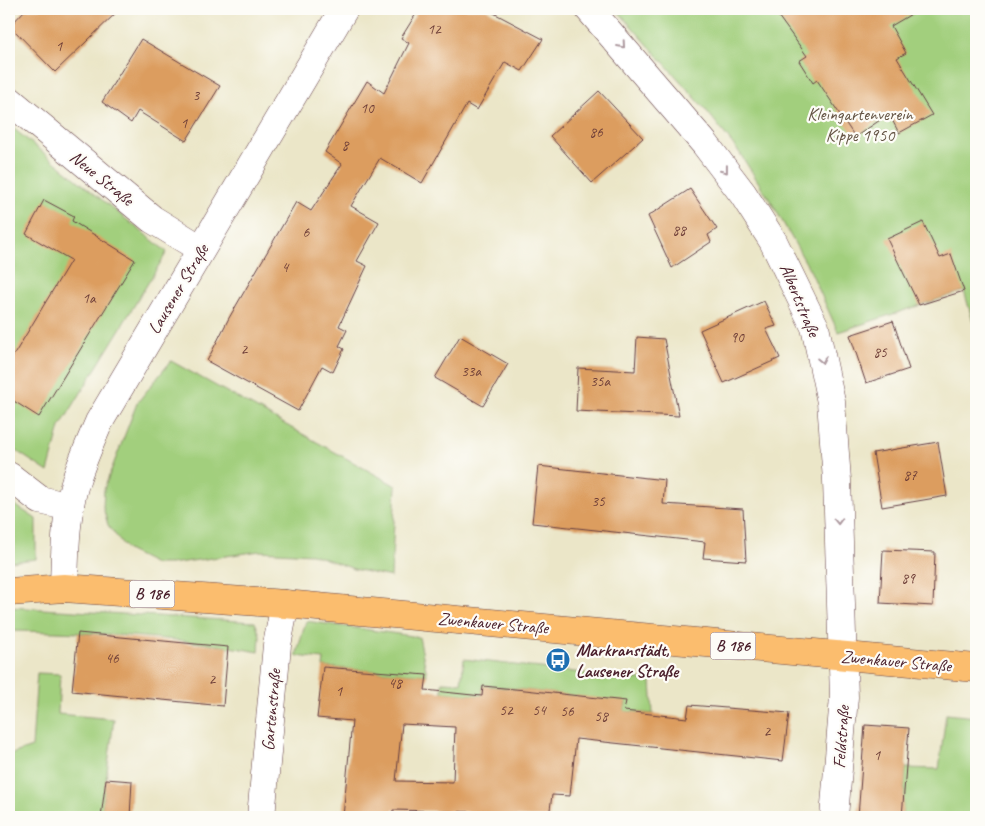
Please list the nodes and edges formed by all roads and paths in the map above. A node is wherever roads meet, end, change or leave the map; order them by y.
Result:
1 (344, 9) edge
2 (589, 9) edge
3 (9, 100) edge
4 (201, 249) junction
5 (9, 476) edge
6 (70, 507) junction
7 (64, 588) junction
8 (9, 592) edge
9 (285, 604) junction
10 (842, 656) junction
11 (976, 668) edge
12 (261, 817) edge
13 (834, 817) edge

1 - 4 street, Lausener Straße
2 -> 10 street, Albertstraße
3 - 4 street, Neue Straße
4 - 6 street, Lausener Straße
5 - 6 street
6 - 7 street, Lausener Straße
7 - 8 main road, Zwenkauer Straße / B 186
7 - 9 main road, Zwenkauer Straße / B 186
9 - 10 main road, Zwenkauer Straße / B 186
9 - 12 street, Gartenstraße
10 - 11 main road, Zwenkauer Straße / B 186
10 - 13 street, Feldstraße

